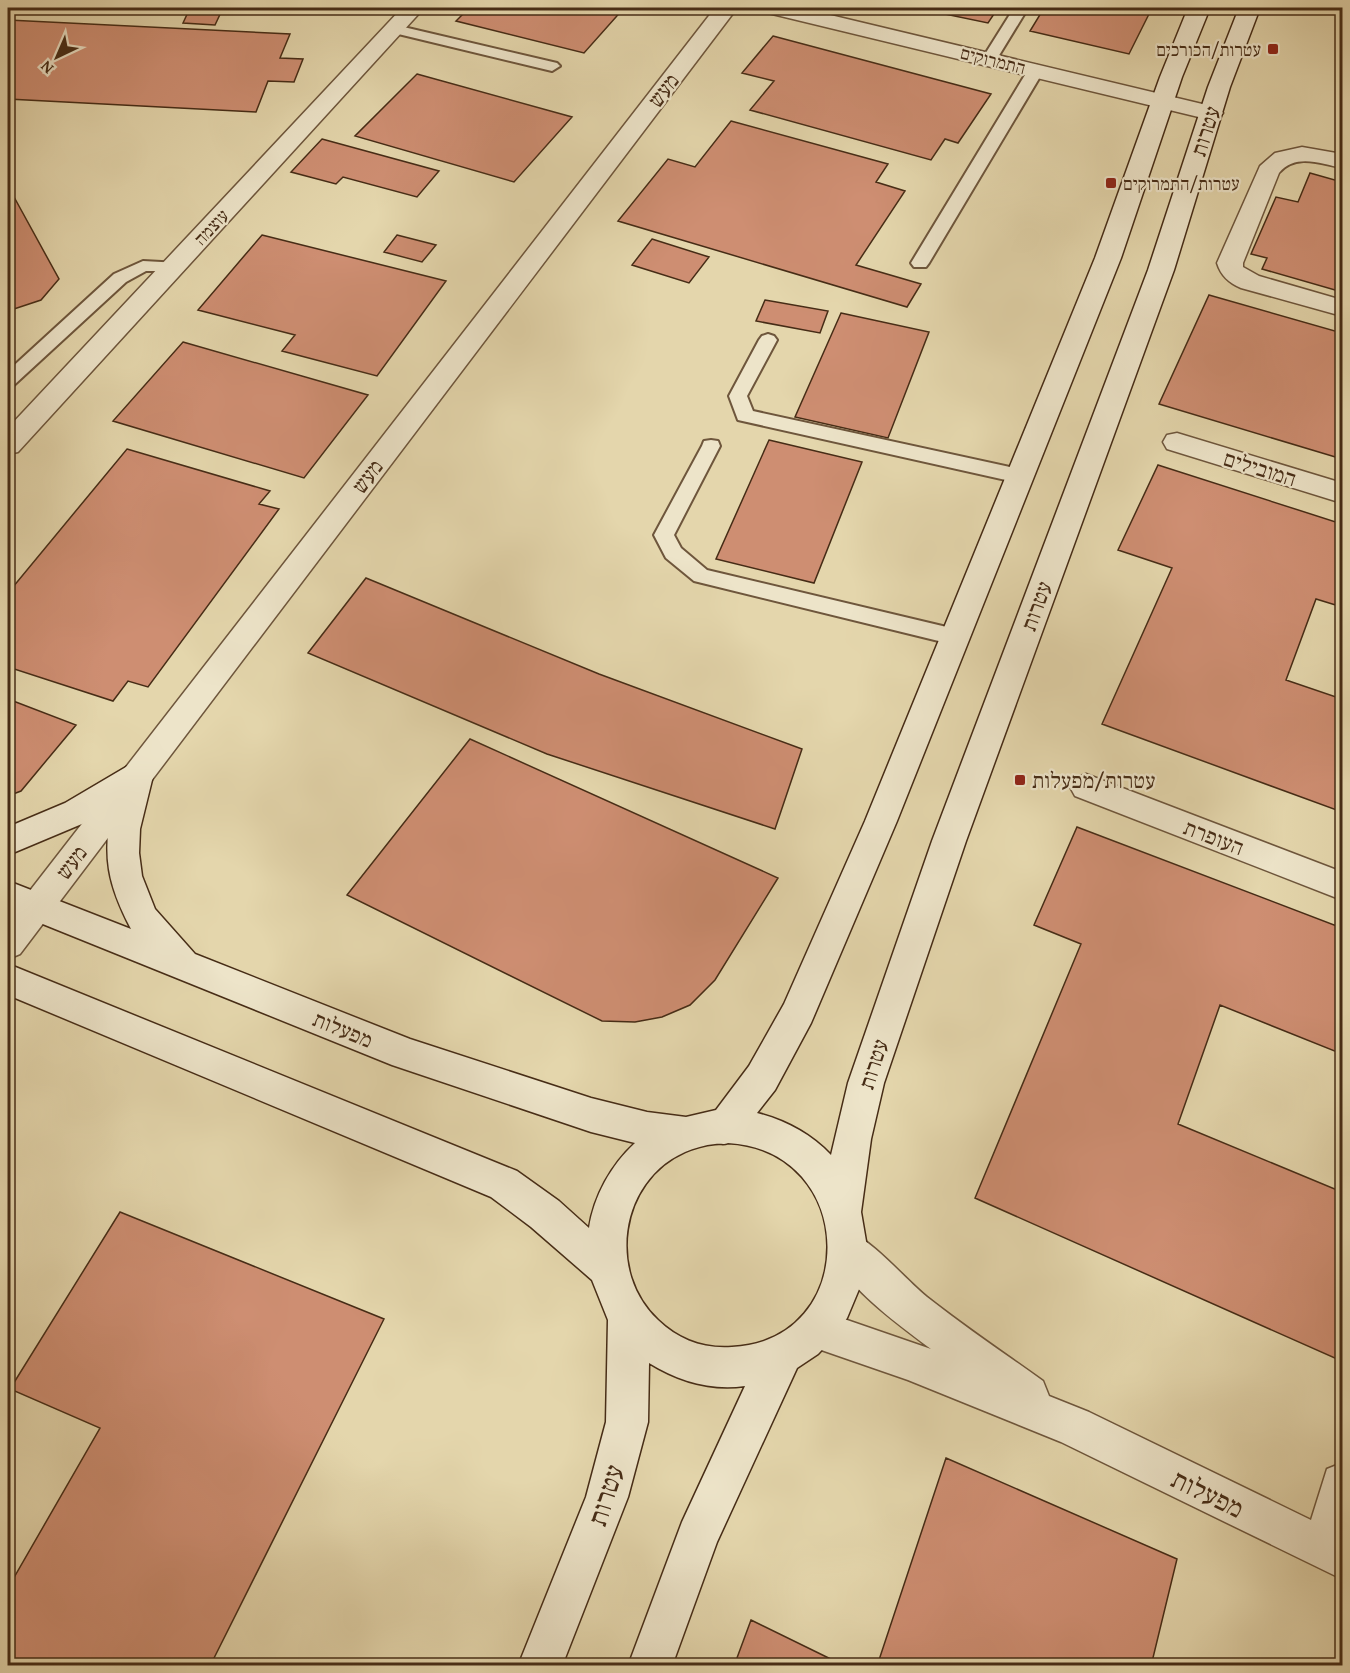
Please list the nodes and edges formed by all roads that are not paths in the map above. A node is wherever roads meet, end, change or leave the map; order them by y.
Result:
1 (413, 8) edge
2 (726, 8) edge
3 (776, 8) edge
4 (1021, 8) edge
5 (1199, 8) edge
6 (1250, 8) edge
7 (395, 29) junction
8 (990, 59) junction
9 (552, 66) dead end
10 (1036, 70) junction
11 (1162, 101) junction
12 (1211, 113) junction
13 (1342, 161) edge
14 (920, 263) dead end
15 (174, 267) junction
16 (1342, 308) edge
17 (768, 340) dead end
18 (8, 381) edge
19 (1177, 442) dead end
20 (8, 445) edge
21 (711, 446) dead end
22 (1020, 476) junction
23 (1342, 493) edge
24 (955, 637) junction
25 (137, 776) junction
26 (1086, 787) dead end
27 (8, 841) edge
28 (1342, 886) edge
29 (22, 901) edge
30 (8, 944) edge
31 (190, 968) junction
32 (8, 979) edge
33 (724, 1128) junction
34 (688, 1134) junction
35 (843, 1210) junction
36 (850, 1251) junction
37 (605, 1267) junction
38 (628, 1316) junction
39 (818, 1330) junction
40 (782, 1355) junction
41 (1074, 1427) junction
42 (1342, 1484) edge
43 (1333, 1554) edge
44 (540, 1665) edge
45 (650, 1665) edge

1 - 7 street, עוצמה
2 - 25 street, מעש
3 - 8 street, התמרוקים
4 - 8 lane
5 - 11 street
6 - 12 street, עטרות
7 - 9 lane
7 - 15 street, עוצמה
8 - 10 street, התמרוקים
10 - 11 street, התמרוקים
10 - 14 lane
11 - 12 street, התמרוקים
11 - 22 street
12 - 35 street, עטרות
13 - 16 street
15 - 18 lane
15 - 20 street, עוצמה
17 - 22 lane
19 - 23 street, המובילים
21 - 24 lane
22 - 24 street
24 - 33 street
25 - 27 street
25 - 29 street, מעש
25 - 31 street
26 - 28 street, העופרת
29 - 30 street, מעש
29 - 31 street, מפעלות
31 - 34 street, מפעלות
32 - 37 street
33 - 34 street
33 - 35 street
34 - 37 street
35 - 36 street
36 - 39 street
36 - 41 street, מפעלות
37 - 38 street
38 - 40 street
38 - 44 street, עטרות
39 - 40 street
39 - 41 street, מפעלות
40 - 45 street
41 - 43 street, מפעלות
42 - 43 street

